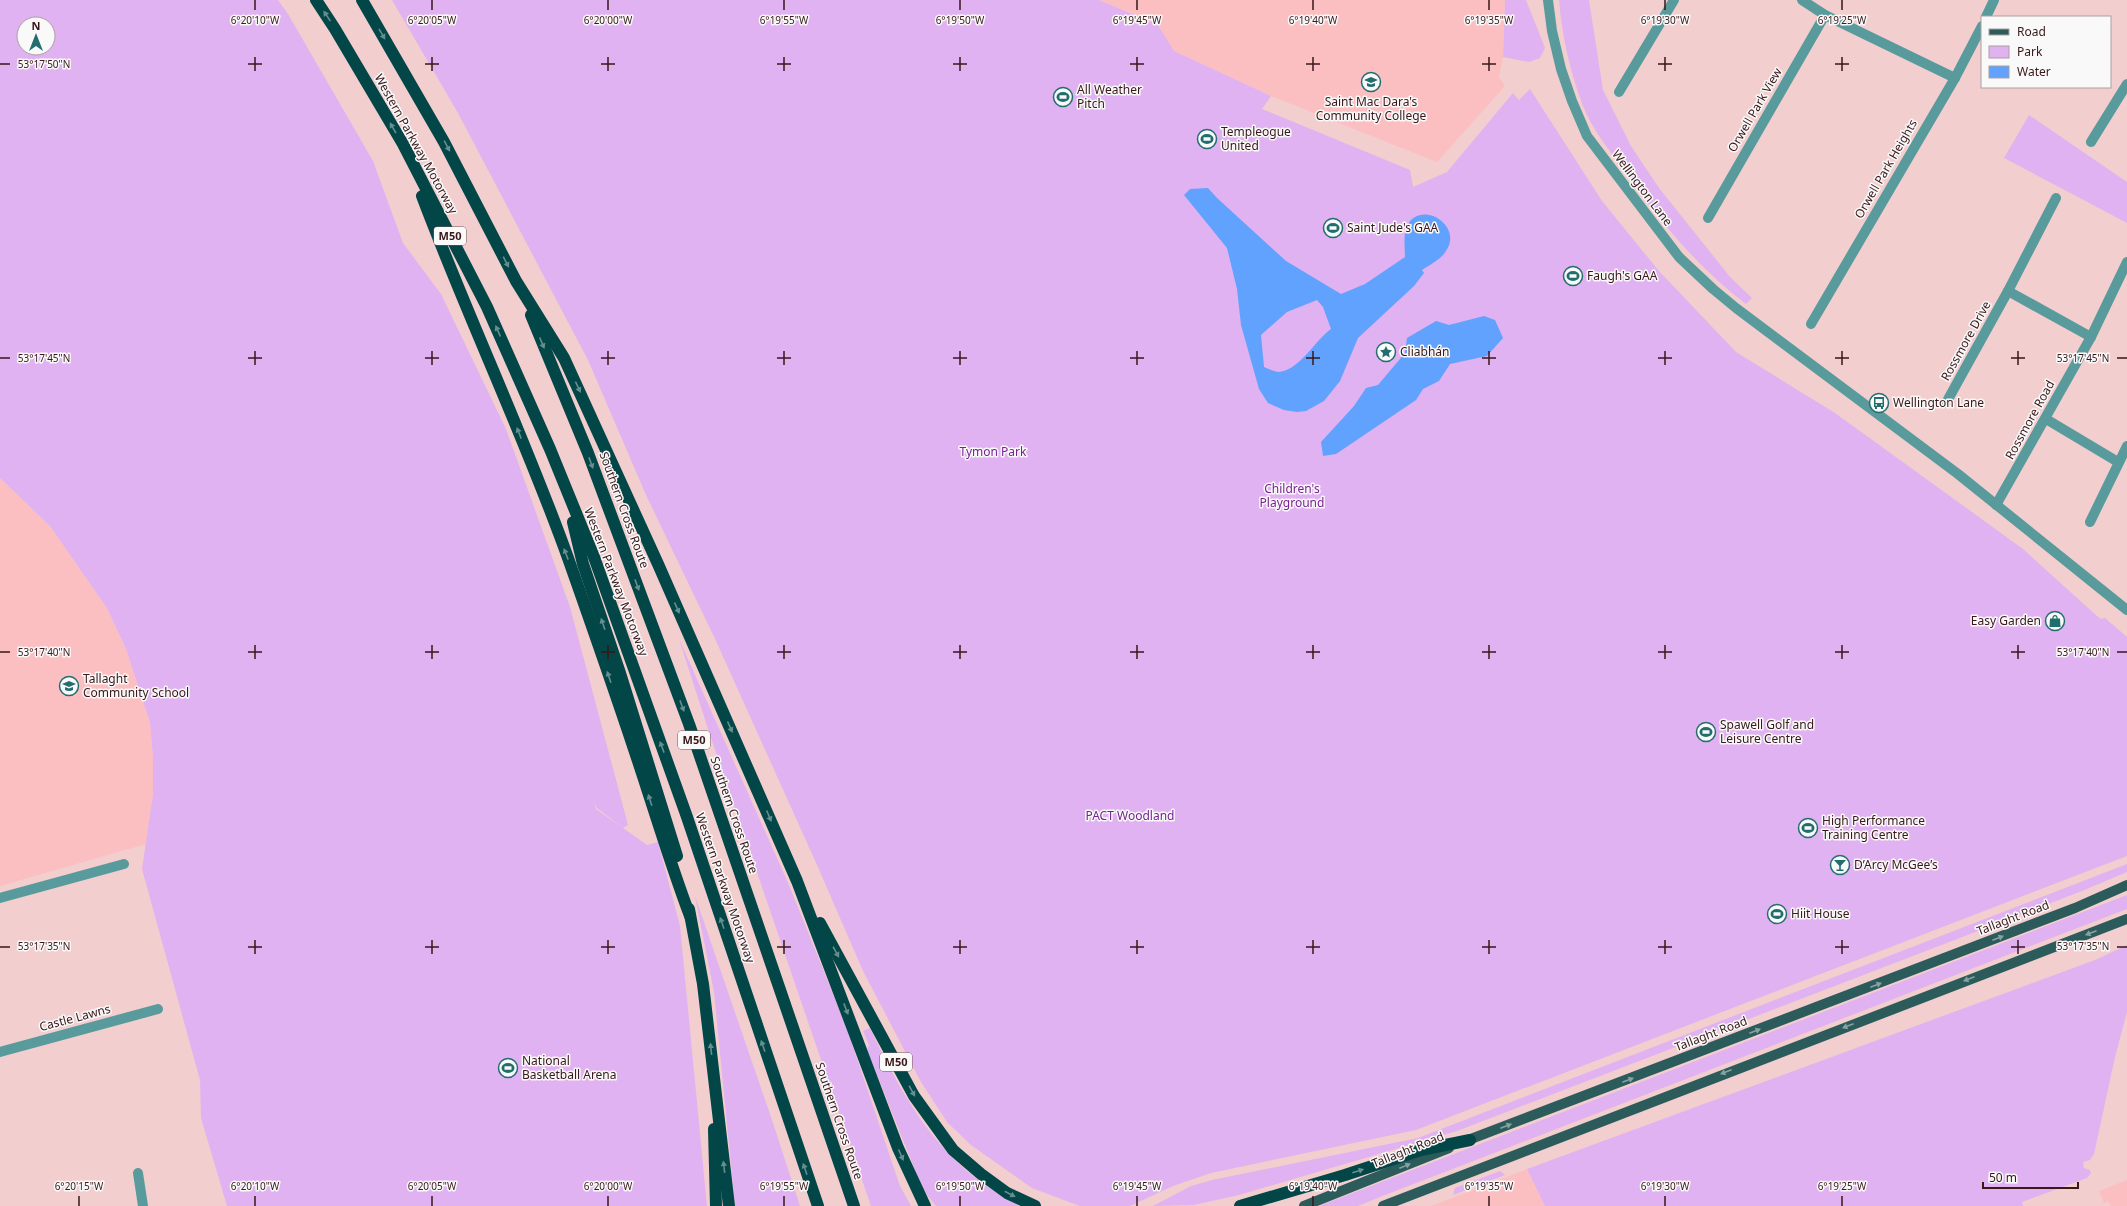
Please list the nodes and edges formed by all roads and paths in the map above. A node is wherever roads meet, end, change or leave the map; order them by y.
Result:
1 (316, 0) edge
2 (362, 0) edge
3 (1548, 0) edge
4 (1674, 0) edge
5 (1802, 0) edge
6 (1994, 0) edge
7 (1825, 15) junction
8 (1986, 16) edge
9 (1981, 28) edge
10 (1955, 78) junction
11 (2127, 84) edge
12 (1619, 92) dead end
13 (2091, 142) dead end
14 (403, 144) junction
15 (2056, 198) dead end
16 (1708, 218) dead end
17 (2127, 262) edge
18 (516, 281) junction
19 (2008, 291) junction
20 (1811, 324) dead end
21 (2091, 337) junction
22 (1946, 403) dead end
23 (2046, 419) junction
24 (2127, 446) edge
25 (2118, 462) junction
26 (563, 482) junction
27 (1996, 505) junction
28 (2090, 522) dead end
29 (2127, 610) edge
30 (124, 864) dead end
31 (797, 881) junction
32 (2127, 885) edge
33 (0, 898) edge
34 (690, 916) junction
35 (2127, 919) edge
36 (158, 1009) dead end
37 (0, 1052) edge
38 (715, 1088) junction
39 (1470, 1140) junction
40 (138, 1173) dead end
41 (143, 1206) edge
42 (716, 1206) edge
43 (728, 1206) edge
44 (818, 1206) edge
45 (854, 1206) edge
46 (925, 1206) edge
47 (1035, 1206) edge
48 (1240, 1206) edge
49 (1304, 1206) edge
50 (1383, 1206) edge

14 -> 1 highway, Western Parkway Motorway / M50
2 -> 18 highway, Western Parkway Motorway / M50
3 - 27 street, Wellington Lane
4 - 12 street
5 - 7 street
6 - 8 street
7 - 10 street
7 - 16 street, Orwell Park View
9 - 10 street, Orwell Park Heights
10 - 20 street, Orwell Park Heights
11 - 13 street
26 -> 14 highway, Western Parkway Motorway / M50
34 -> 14 highway, M50
15 - 19 street, Rossmore Drive
17 - 21 street, Rossmore Road
18 -> 31 highway, M50
18 -> 45 highway, Southern Cross Route / M50
19 - 21 street
19 - 22 street, Rossmore Drive
21 - 23 street, Rossmore Road
23 - 25 street
23 - 27 street, Rossmore Road
24 - 25 street
25 - 28 street
34 -> 26 highway, M50
44 -> 26 highway, Western Parkway Motorway / M50
27 - 29 street, Wellington Lane
30 - 33 street
31 -> 46 highway, M50
31 -> 47 highway, M50
39 -> 32 main road, Tallaght Road
38 -> 34 highway, M50
35 -> 50 main road
36 - 37 street, Castle Lawns
38 - 42 highway, M50
43 -> 38 highway, M50
48 -> 39 highway
49 -> 39 main road, Tallaght Road
40 - 41 street

